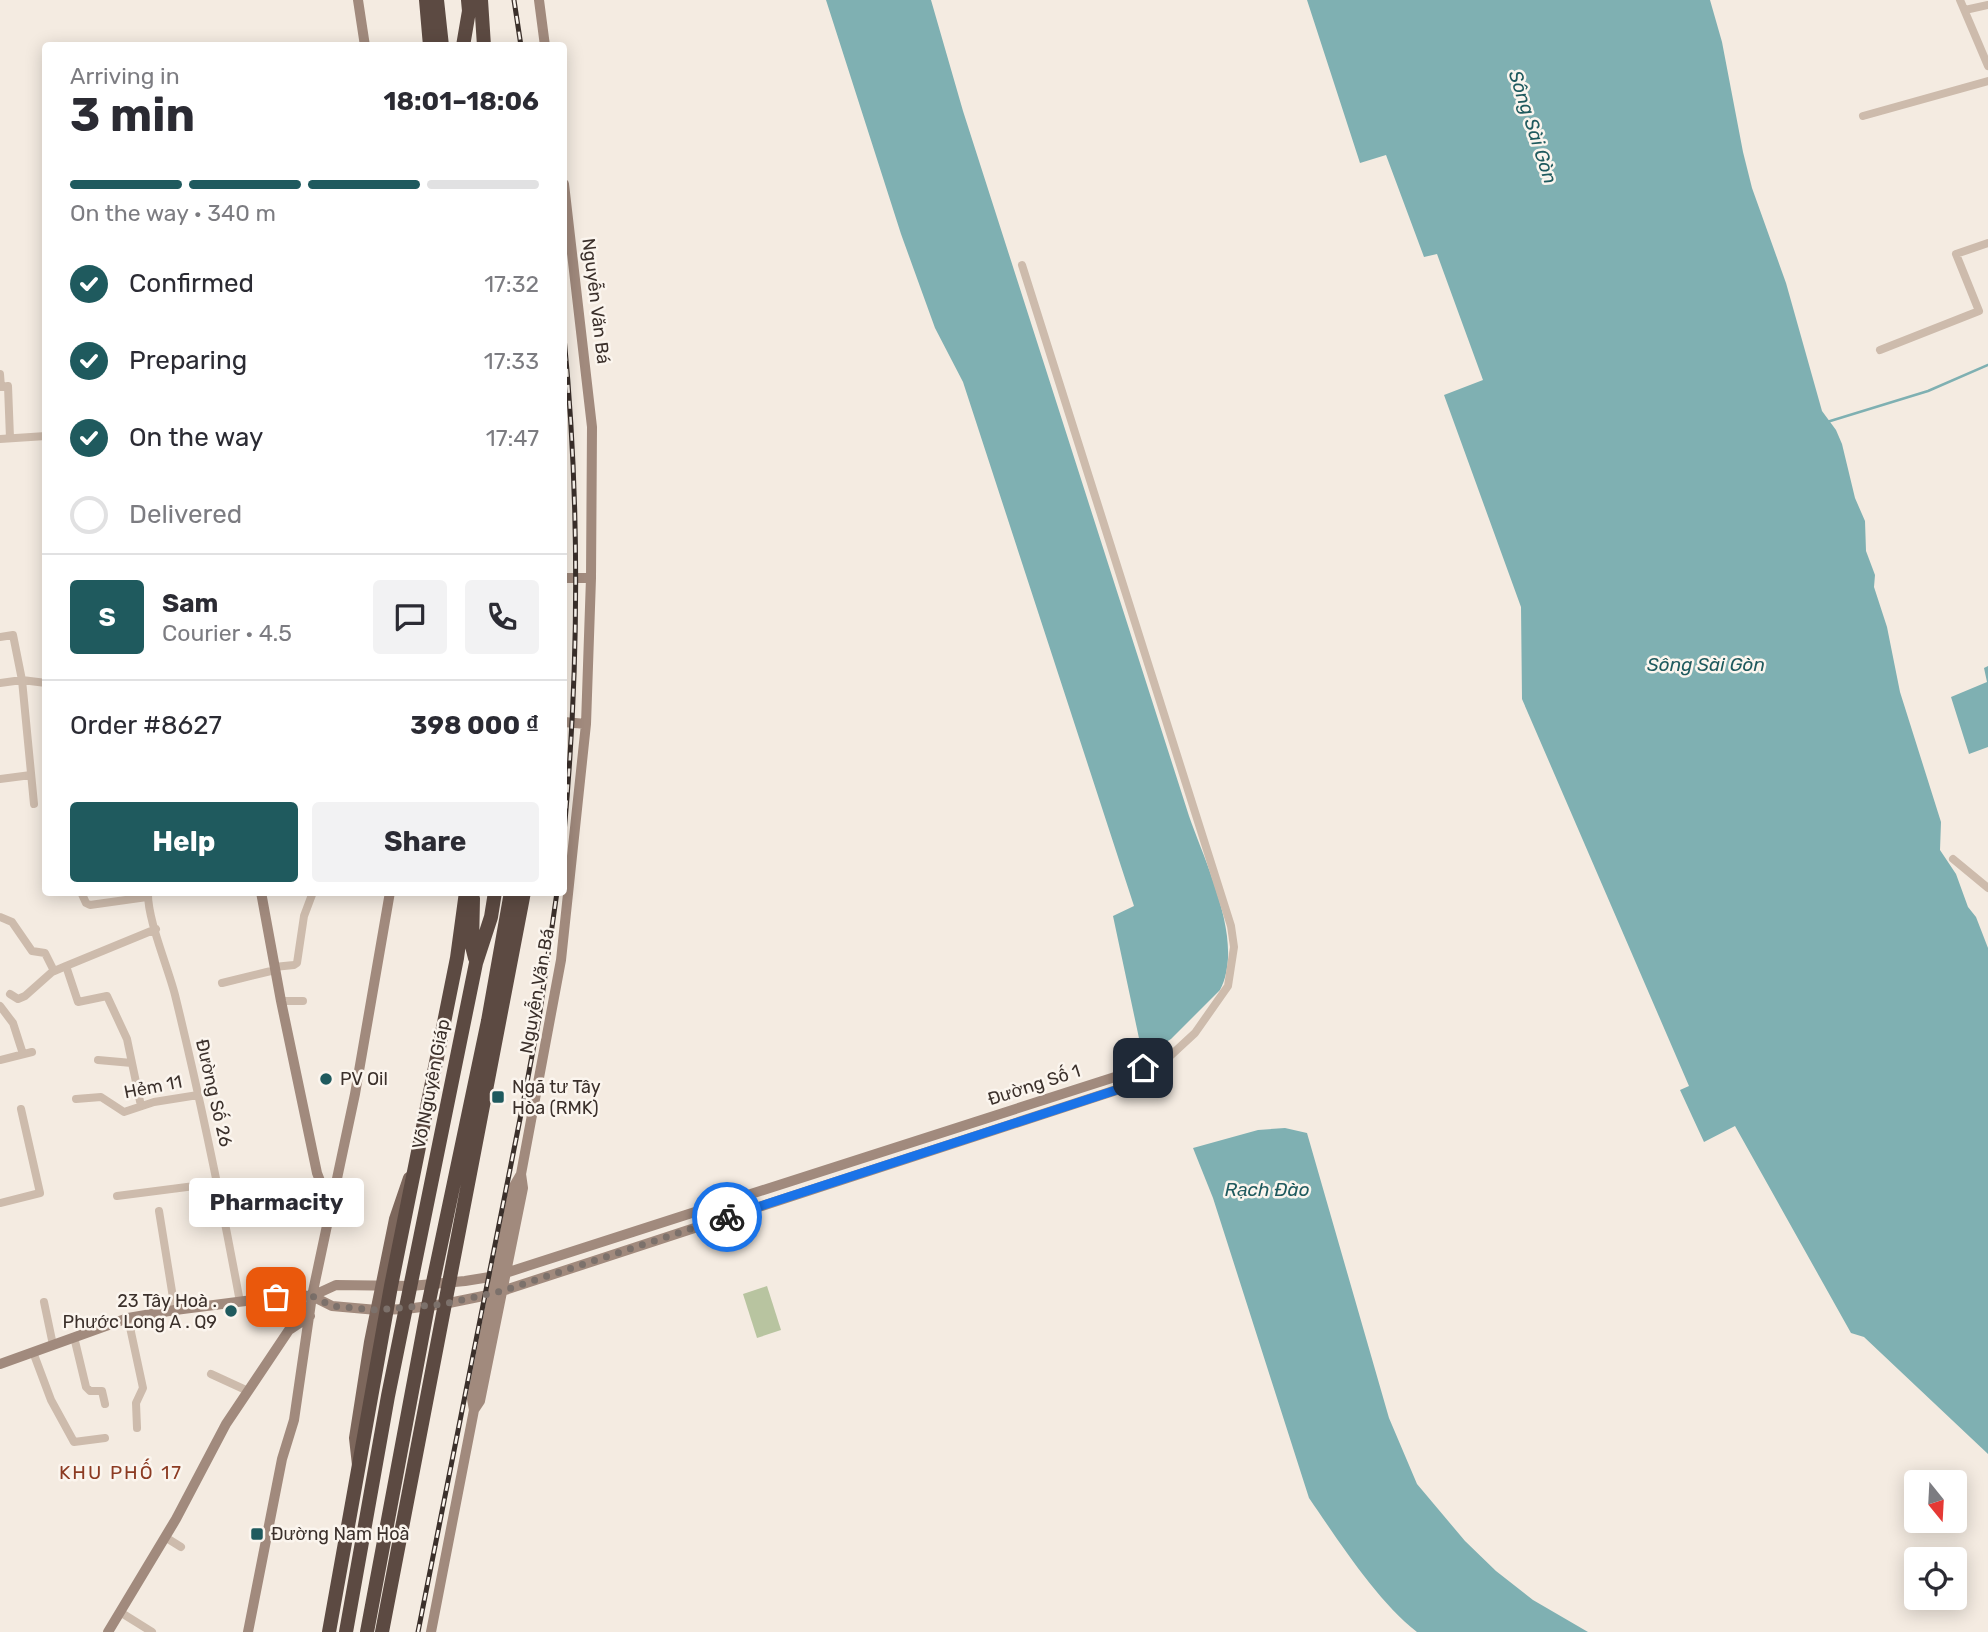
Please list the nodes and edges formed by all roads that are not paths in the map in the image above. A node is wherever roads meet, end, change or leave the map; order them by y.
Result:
1 (358, 0) edge
2 (426, 0) edge
3 (437, 0) edge
4 (481, 0) edge
5 (539, 0) edge
6 (1960, 0) edge
7 (468, 5) edge
8 (1988, 5) edge
9 (1965, 10) junction
10 (364, 42) edge
11 (430, 42) edge
12 (442, 42) edge
13 (463, 42) edge
14 (484, 42) edge
15 (485, 42) edge
16 (544, 42) edge
17 (1988, 66) edge
18 (1988, 81) edge
19 (1863, 116) dead end
20 (567, 208) edge
21 (1988, 243) edge
22 (1023, 265) dead end
23 (1880, 350) dead end
24 (0, 374) edge
25 (42, 436) edge
26 (10, 438) junction
27 (0, 439) edge
28 (567, 578) edge
29 (592, 578) junction
30 (0, 636) edge
31 (22, 680) junction
32 (42, 682) edge
33 (0, 683) edge
34 (567, 722) edge
35 (586, 724) junction
36 (31, 775) junction
37 (0, 779) edge
38 (34, 804) dead end
39 (1953, 859) dead end
40 (1988, 888) edge
41 (82, 896) edge
42 (141, 896) edge
43 (147, 896) edge
44 (262, 896) edge
45 (312, 896) edge
46 (389, 896) edge
47 (465, 896) edge
48 (473, 896) edge
49 (494, 896) edge
50 (510, 896) edge
51 (522, 896) edge
52 (0, 916) edge
53 (156, 929) junction
54 (476, 963) junction
55 (66, 966) junction
56 (274, 968) junction
57 (54, 971) junction
58 (222, 983) dead end
59 (10, 994) dead end
60 (281, 1001) junction
61 (303, 1001) dead end
62 (0, 1006) edge
63 (0, 1060) edge
64 (99, 1060) dead end
65 (132, 1063) junction
66 (1154, 1070) junction
67 (198, 1095) junction
68 (76, 1099) dead end
69 (141, 1106) junction
70 (21, 1109) dead end
71 (218, 1183) junction
72 (117, 1196) dead end
73 (0, 1203) edge
74 (331, 1209) junction
75 (159, 1211) dead end
76 (501, 1275) junction
77 (449, 1283) junction
78 (433, 1284) junction
79 (386, 1286) junction
80 (411, 1286) junction
81 (498, 1293) junction
82 (312, 1296) junction
83 (44, 1302) dead end
84 (240, 1302) junction
85 (444, 1304) junction
86 (428, 1306) junction
87 (406, 1309) junction
88 (175, 1310) junction
89 (382, 1310) junction
90 (310, 1316) junction
91 (128, 1318) junction
92 (402, 1330) junction
93 (74, 1337) junction
94 (53, 1345) junction
95 (33, 1352) junction
96 (0, 1364) edge
97 (393, 1371) junction
98 (211, 1374) dead end
99 (248, 1391) junction
100 (372, 1397) junction
101 (105, 1404) dead end
102 (137, 1427) dead end
103 (104, 1438) dead end
104 (359, 1468) junction
105 (164, 1537) junction
106 (181, 1547) dead end
107 (120, 1612) junction
108 (108, 1632) edge
109 (152, 1632) edge
110 (248, 1632) edge
111 (329, 1632) edge
112 (346, 1632) edge
113 (367, 1632) edge
114 (382, 1632) edge
115 (431, 1632) edge

1 - 10 main road
2 - 11 highway
3 - 12 highway
4 - 15 highway
5 - 16 main road
6 - 9 street
7 - 13 highway
7 - 14 highway
8 - 9 street
9 - 17 street
18 - 19 street
20 - 29 main road, Nguyễn Văn Bá
21 - 23 street
22 - 66 street
24 - 26 street
25 - 26 street
26 - 27 street
28 - 29 main road
29 - 35 main road, Nguyễn Văn Bá
30 - 31 street
31 - 32 street
31 - 33 street
31 - 36 street
34 - 35 main road
35 - 76 main road, Nguyễn Văn Bá
36 - 37 street
36 - 38 street
39 - 40 street
41 - 42 street
43 - 53 street, Đường Số 26
44 - 56 main road
45 - 56 street
46 - 74 main road
47 - 79 highway, Võ Nguyên Giáp
48 - 54 highway
49 - 54 highway, Võ Nguyên Giáp
50 - 78 highway
51 - 77 highway
52 - 57 street
53 - 55 street
53 - 67 street, Đường Số 26
54 - 80 highway, Võ Nguyên Giáp
55 - 57 street
55 - 65 street
56 - 58 street
56 - 60 main road
57 - 59 street
60 - 61 street
60 - 74 main road
62 - 63 street
64 - 65 street
65 - 69 street
66 - 76 main road, Đường Số 1
66 - 81 main road, Đường Số 1
67 - 69 street, Hẻm 11
67 - 71 street, Đường Số 26
68 - 69 street, Hẻm 11
70 - 73 street
71 - 72 street
71 - 84 street, Đường Số 26
74 - 82 main road
75 - 88 street
76 - 77 main road, Đường Số 1
76 - 81 main road, Nguyễn Văn Bá
77 - 78 main road, Đường Số 1
77 - 85 highway
78 - 80 main road, Đường Số 1
78 - 86 highway
79 - 80 main road, Đường Số 1
79 - 82 main road, Đường Số 1
79 - 89 highway, Võ Nguyên Giáp
80 - 87 highway, Võ Nguyên Giáp
81 - 85 main road, Đường Số 1
81 - 115 main road, Nguyễn Văn Bá
82 - 84 main road
82 - 89 main road, Đường Số 1
82 - 90 main road
83 - 94 street
84 - 88 main road
85 - 86 main road, Đường Số 1
85 - 114 highway
86 - 87 main road, Đường Số 1
86 - 113 highway
87 - 89 main road, Đường Số 1
87 - 92 highway, Võ Nguyên Giáp
88 - 91 main road
89 - 92 highway
89 - 100 highway
89 - 104 main road
90 - 99 main road
90 - 110 main road
91 - 93 main road
91 - 102 street
92 - 97 highway
93 - 94 main road
93 - 101 street
94 - 95 main road
95 - 96 main road
95 - 103 street
97 - 100 highway
97 - 112 highway
98 - 99 street
99 - 105 main road
100 - 104 highway
104 - 111 highway
105 - 106 street
105 - 107 main road
107 - 108 main road
107 - 109 street

